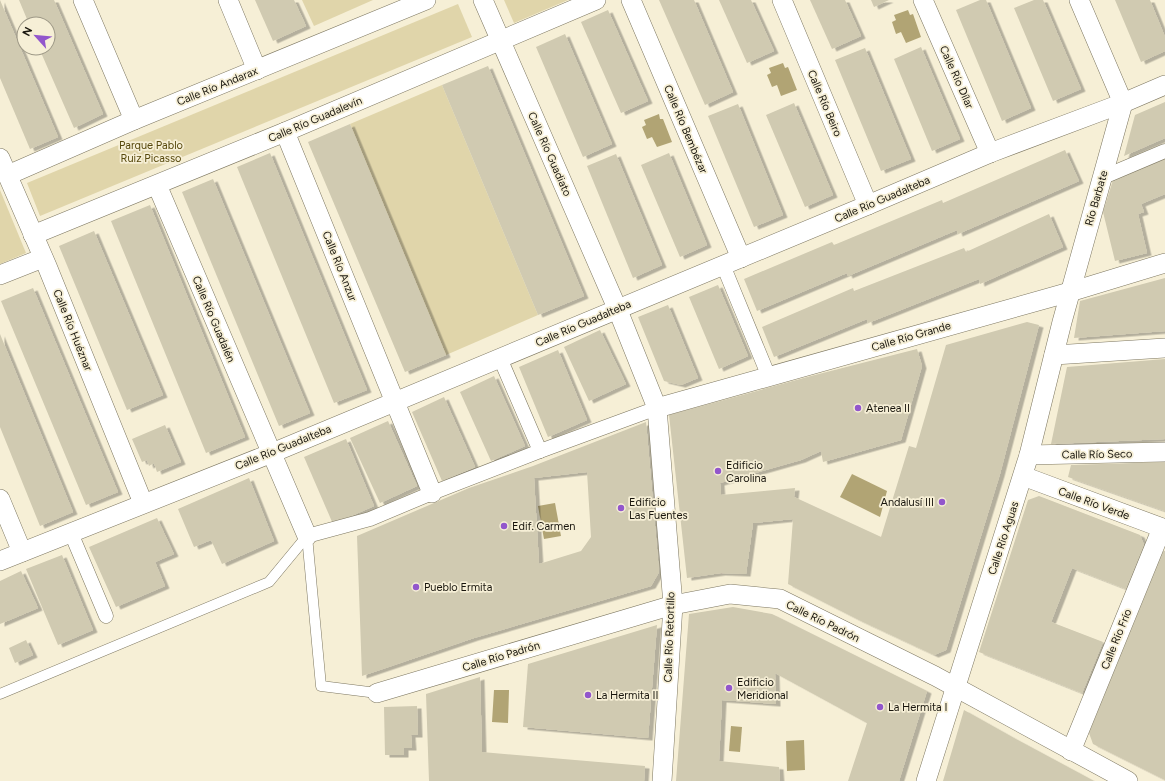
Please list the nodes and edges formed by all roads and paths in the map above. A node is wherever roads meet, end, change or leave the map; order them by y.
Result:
1 (83, 0) edge
2 (228, 0) edge
3 (426, 0) edge
4 (483, 0) edge
5 (596, 0) edge
6 (630, 0) edge
7 (782, 0) edge
8 (923, 0) edge
9 (1079, 0) edge
10 (501, 41) junction
11 (257, 70) junction
12 (1165, 85) edge
13 (1123, 104) junction
14 (134, 120) junction
15 (285, 132) junction
16 (1165, 151) edge
17 (990, 153) junction
18 (4, 166) edge
19 (1102, 178) junction
20 (157, 185) junction
21 (868, 205) junction
22 (33, 235) junction
23 (43, 258) junction
24 (741, 258) junction
25 (1165, 263) edge
26 (723, 265) junction
27 (0, 276) edge
28 (1070, 292) junction
29 (617, 308) junction
30 (1165, 348) edge
31 (1054, 355) junction
32 (500, 358) junction
33 (769, 377) junction
34 (395, 401) junction
35 (657, 408) junction
36 (540, 451) junction
37 (1165, 452) edge
38 (272, 453) junction
39 (1029, 455) junction
40 (1023, 476) junction
41 (432, 493) junction
42 (0, 499) edge
43 (143, 503) junction
44 (1163, 528) edge
45 (71, 533) junction
46 (307, 536) junction
47 (22, 552) junction
48 (0, 561) edge
49 (673, 605) junction
50 (106, 616) dead end
51 (955, 686) junction
52 (377, 693) joint
53 (0, 694) edge
54 (1071, 751) junction
55 (662, 781) edge
56 (926, 781) edge
57 (1128, 781) edge

1 - 14 street
2 - 11 street
3 - 11 street, Calle Río Andarax
4 - 10 street, Calle Río Guadiato
5 - 10 street, Calle Río Guadalevín
6 - 24 street, Calle Río Bembézar
7 - 21 street, Calle Río Beiro
8 - 17 street, Calle Río Dílar
9 - 13 street
10 - 15 street, Calle Río Guadalevín
10 - 29 street, Calle Río Guadiato
11 - 14 street, Calle Río Andarax
12 - 13 street, Calle Río Guadalteba
13 - 17 street, Calle Río Guadalteba
13 - 19 street, Río Barbate
14 - 18 street, Calle Río Andarax
15 - 20 street, Calle Río Guadalevín
15 - 34 street, Calle Río Anzur
16 - 19 street
17 - 21 street, Calle Río Guadalteba
18 - 22 street, Calle Río Huéznar
19 - 28 street, Río Barbate
20 - 22 street, Calle Río Guadalevín
20 - 38 street, Calle Río Guadalén
21 - 24 street, Calle Río Guadalteba
22 - 23 street, Calle Río Huéznar
23 - 27 street
23 - 43 street, Calle Río Huéznar
24 - 26 street, Calle Río Guadalteba
25 - 28 street, Calle Río Grande
26 - 29 street, Calle Río Guadalteba
26 - 33 street
28 - 31 street, Calle Río Aguas
28 - 33 street, Calle Río Grande
29 - 32 street, Calle Río Guadalteba
29 - 35 street, Calle Río Retortillo
30 - 31 street
31 - 39 street, Calle Río Aguas
32 - 34 street, Calle Río Guadalteba
32 - 36 street
33 - 35 street, Calle Río Grande
34 - 38 street, Calle Río Guadalteba
34 - 41 street, Calle Río Anzur
35 - 36 street
35 - 49 street, Calle Río Retortillo
36 - 41 street
37 - 39 street, Calle Río Seco
38 - 43 street, Calle Río Guadalteba
38 - 46 street, Calle Río Guadalén
39 - 40 street, Calle Río Aguas
40 - 44 street, Calle Río Verde
40 - 51 street, Calle Río Aguas
41 - 46 street
42 - 47 street
43 - 45 street, Calle Río Guadalteba
44 - 54 street, Calle Río Frío
45 - 47 street, Calle Río Guadalteba
45 - 50 street
46 - 52 lane
46 - 53 lane
47 - 48 street, Calle Río Guadalteba
49 - 51 street, Calle Río Padrón
49 - 52 street, Calle Río Padrón
49 - 55 street, Calle Río Retortillo
51 - 54 street, Calle Río Padrón
51 - 56 street, Calle Río Aguas
54 - 57 street, Calle Río Padrón

